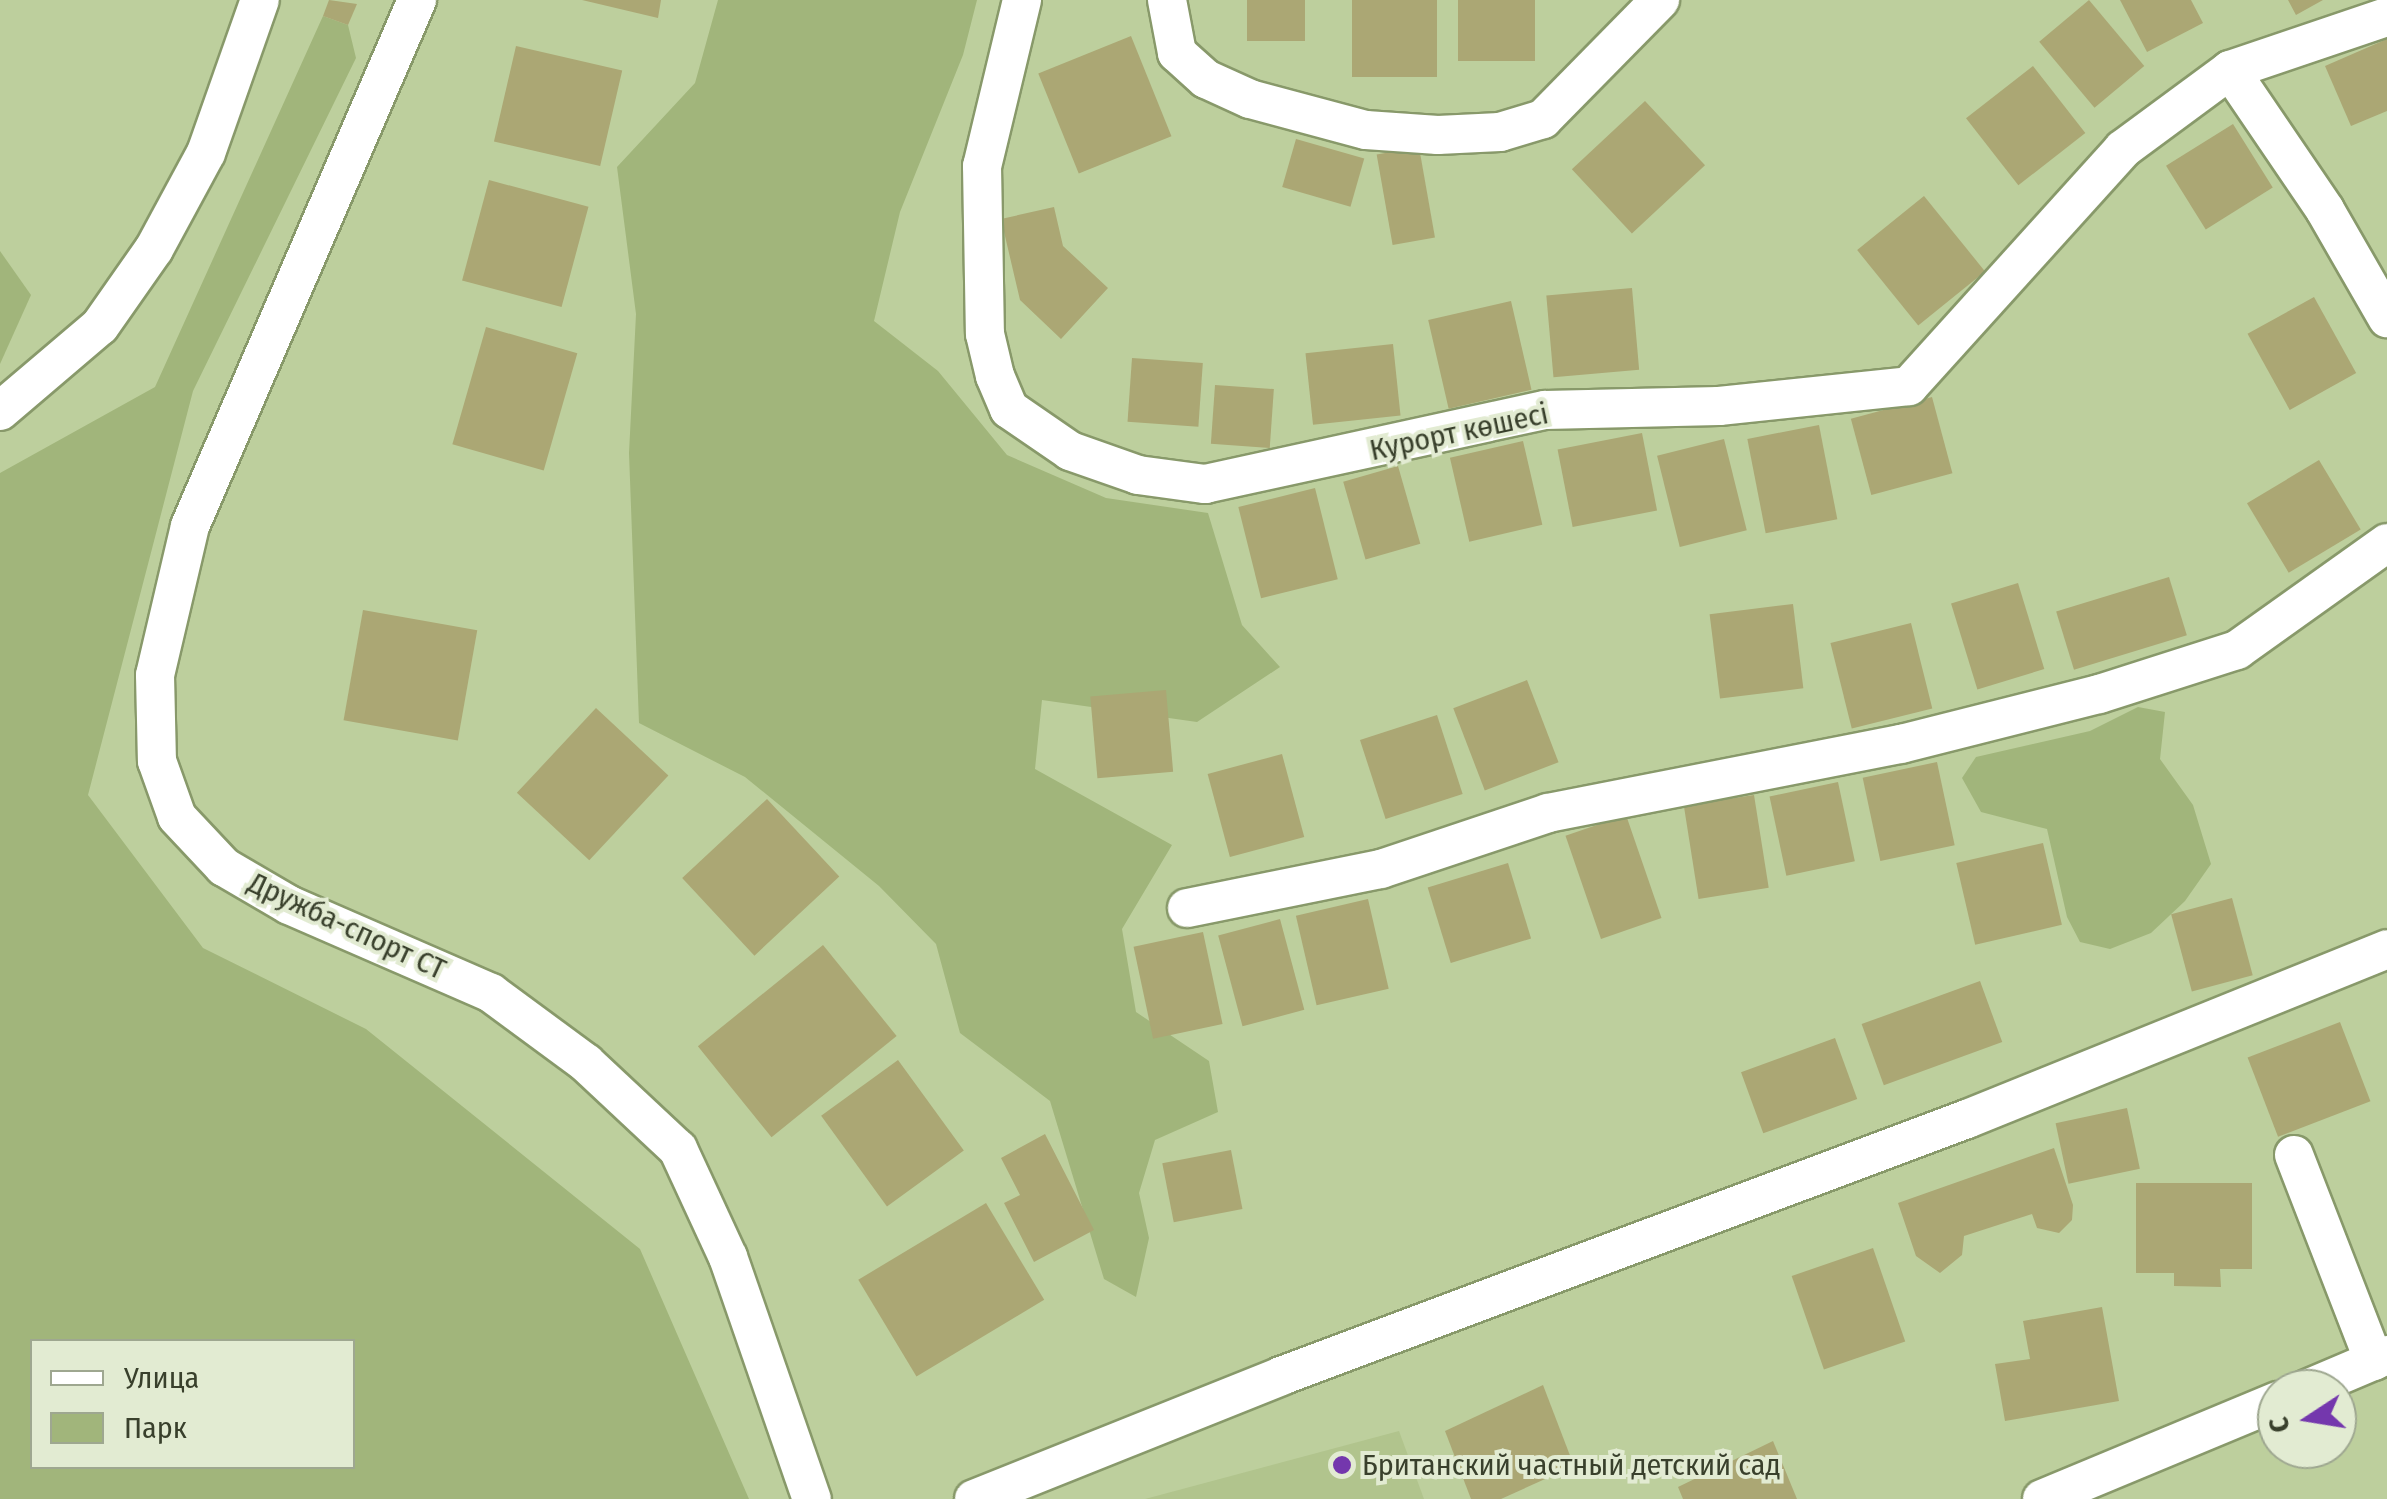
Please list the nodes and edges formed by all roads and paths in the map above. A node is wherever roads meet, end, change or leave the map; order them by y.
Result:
1 (260, 0) edge
2 (417, 0) edge
3 (1022, 0) edge
4 (1167, 0) edge
5 (1660, 0) edge
6 (2387, 17) edge
7 (2230, 70) junction
8 (2387, 318) edge
9 (0, 411) edge
10 (2387, 543) edge
11 (1187, 908) dead end
12 (2387, 948) edge
13 (2294, 1155) dead end
14 (2381, 1358) edge
15 (2354, 1369) edge
16 (2257, 1409) edge
17 (812, 1499) edge
18 (974, 1499) edge
19 (2042, 1499) edge

1 - 9 street
2 - 17 street, Дружба-спорт СТ
3 - 7 street, Курорт көшесі
4 - 5 street
6 - 7 street, Курорт көшесі
7 - 8 street
10 - 11 street
12 - 18 street
13 - 14 street
14 - 15 street
16 - 19 street

